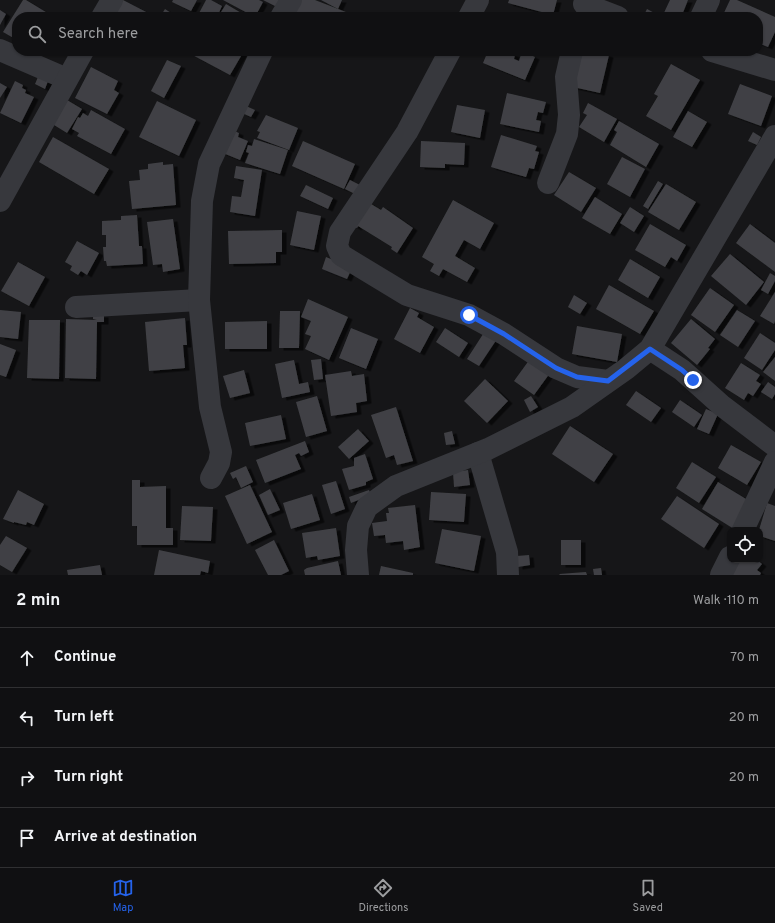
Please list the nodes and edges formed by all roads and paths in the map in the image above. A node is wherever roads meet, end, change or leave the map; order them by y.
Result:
1 (112, 0) edge
2 (291, 0) edge
3 (478, 0) edge
4 (709, 0) edge
5 (583, 7) edge
6 (105, 12) edge
7 (284, 12) edge
8 (472, 12) edge
9 (600, 12) edge
10 (703, 12) edge
11 (0, 50) edge
12 (12, 55) edge
13 (14, 56) edge
14 (80, 56) edge
15 (260, 56) edge
16 (447, 56) edge
17 (571, 56) edge
18 (729, 56) edge
19 (775, 70) edge
20 (67, 79) junction
21 (775, 136) edge
22 (548, 183) dead end
23 (0, 201) edge
24 (199, 300) junction
25 (76, 307) dead end
26 (650, 349) junction
27 (608, 381) junction
28 (775, 446) edge
29 (478, 453) junction
30 (775, 462) edge
31 (211, 478) dead end
32 (744, 527) edge
33 (727, 563) edge
34 (358, 575) edge
35 (508, 575) edge
36 (722, 575) edge

1 - 6 street
2 - 7 street
3 - 8 street
4 - 10 street
5 - 9 street
11 - 12 street
13 - 20 street
14 - 20 street
15 - 24 street
16 - 27 street
17 - 22 street
18 - 19 street
20 - 23 street
21 - 26 street
24 - 25 street
24 - 31 street
26 - 27 street
26 - 28 street
27 - 29 street
29 - 34 street
29 - 35 street
30 - 32 street
33 - 36 street

